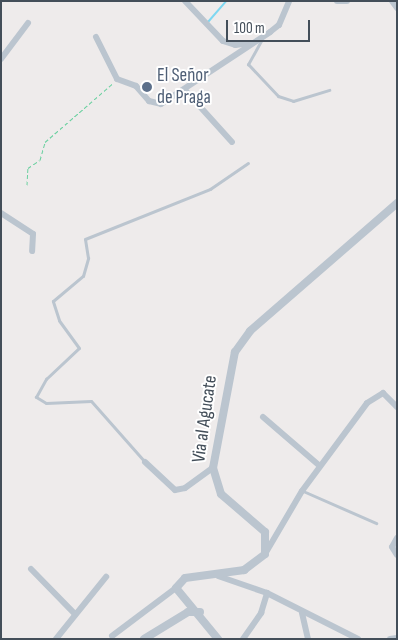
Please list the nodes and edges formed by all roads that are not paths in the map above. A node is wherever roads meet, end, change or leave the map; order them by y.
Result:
1 (185, 1) edge
2 (289, 1) edge
3 (337, 1) edge
4 (347, 1) edge
5 (392, 1) edge
6 (397, 8) edge
7 (28, 23) dead end
8 (96, 37) dead end
9 (261, 38) junction
10 (1, 59) edge
11 (185, 90) junction
12 (329, 90) dead end
13 (232, 142) dead end
14 (248, 162) dead end
15 (397, 203) edge
16 (1, 213) edge
17 (32, 251) dead end
18 (397, 407) edge
19 (263, 417) dead end
20 (145, 462) joint
21 (320, 466) junction
22 (213, 468) junction
23 (302, 491) junction
24 (376, 523) dead end
25 (397, 538) edge
26 (265, 554) junction
27 (397, 555) edge
28 (31, 569) dead end
29 (207, 575) junction
30 (106, 577) dead end
31 (176, 588) junction
32 (267, 593) junction
33 (200, 612) junction
34 (74, 613) junction
35 (302, 613) junction
36 (112, 636) dead end
37 (355, 638) edge
38 (397, 638) edge
39 (56, 639) edge
40 (144, 639) edge
41 (218, 639) edge
42 (243, 639) edge
43 (308, 639) edge
44 (390, 639) edge

1 - 9 street
2 - 9 street
3 - 4 street
5 - 6 street
7 - 10 street
8 - 11 street
9 - 11 street
9 - 12 lane
11 - 13 street
14 - 20 lane
15 - 22 street, Via al Agucate
16 - 17 street
18 - 21 street
19 - 21 street
20 - 22 street
21 - 23 street
22 - 26 street, Via al Agucate
23 - 24 lane
23 - 26 street
25 - 27 street
26 - 29 street
28 - 34 street
29 - 31 street
29 - 32 street
30 - 34 street
31 - 33 street
31 - 36 street
32 - 35 street
32 - 42 street
33 - 40 street
33 - 41 street
34 - 39 street
35 - 37 street
35 - 43 street
38 - 44 street

